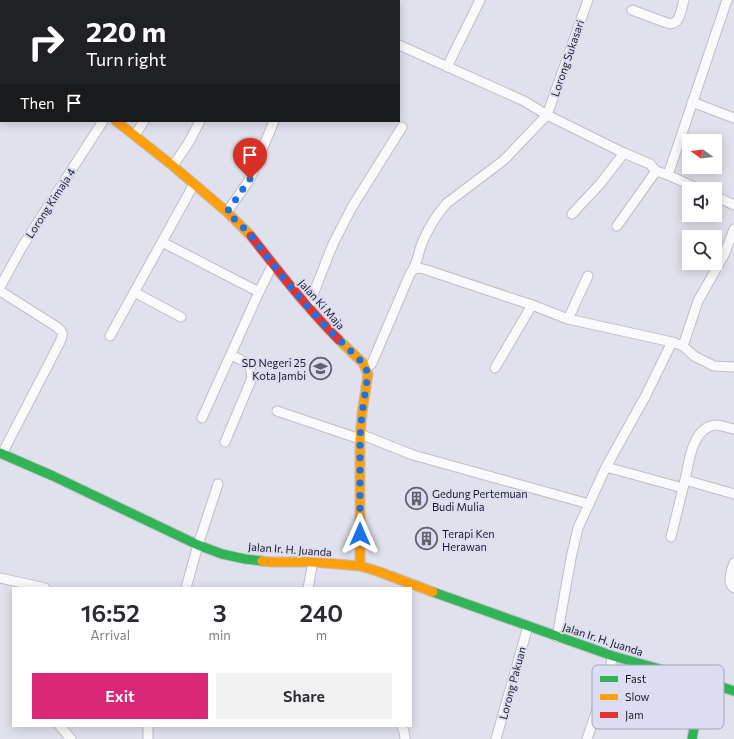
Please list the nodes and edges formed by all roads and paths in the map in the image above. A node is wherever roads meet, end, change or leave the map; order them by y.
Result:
1 (480, 0) edge
2 (588, 0) edge
3 (684, 0) edge
4 (727, 0) edge
5 (632, 10) dead end
6 (400, 45) edge
7 (447, 66) junction
8 (692, 102) junction
9 (547, 115) junction
10 (734, 118) edge
11 (102, 122) edge
12 (117, 122) edge
13 (143, 122) edge
14 (199, 122) edge
15 (274, 122) edge
16 (402, 127) dead end
17 (135, 136) junction
18 (624, 153) junction
19 (173, 166) junction
20 (656, 171) junction
21 (668, 174) junction
22 (685, 182) edge
23 (194, 184) junction
24 (722, 199) edge
25 (734, 205) edge
26 (227, 212) junction
27 (572, 214) dead end
28 (618, 226) dead end
29 (734, 229) edge
30 (162, 242) junction
31 (273, 264) junction
32 (414, 269) junction
33 (588, 276) dead end
34 (0, 287) edge
35 (0, 291) edge
36 (134, 292) junction
37 (259, 292) junction
38 (532, 305) junction
39 (308, 307) junction
40 (181, 317) dead end
41 (568, 319) junction
42 (110, 336) dead end
43 (672, 342) junction
44 (683, 346) junction
45 (231, 355) junction
46 (734, 367) edge
47 (496, 368) dead end
48 (366, 369) junction
49 (277, 411) dead end
50 (202, 418) dead end
51 (734, 429) edge
52 (360, 436) junction
53 (225, 442) dead end
54 (1, 454) edge
55 (606, 467) junction
56 (218, 484) dead end
57 (684, 484) junction
58 (734, 494) edge
59 (589, 504) junction
60 (671, 537) dead end
61 (198, 545) junction
62 (313, 562) junction
63 (734, 563) edge
64 (360, 566) junction
65 (0, 578) edge
66 (396, 578) junction
67 (41, 587) edge
68 (186, 587) edge
69 (308, 587) edge
70 (393, 587) edge
71 (734, 588) edge
72 (528, 626) junction
73 (557, 637) junction
74 (613, 656) junction
75 (610, 665) edge
76 (645, 665) edge
77 (724, 688) edge
78 (734, 691) edge
79 (592, 724) edge
80 (61, 727) edge
81 (148, 727) edge
82 (402, 727) edge
83 (694, 729) edge
84 (71, 739) edge
85 (148, 739) edge
86 (404, 739) edge
87 (496, 739) edge
88 (587, 739) edge
89 (692, 739) edge

1 - 7 street
2 - 9 street, Lorong Sukasari
3 - 5 street
4 - 8 street
6 - 7 street
7 - 9 street
8 - 10 street
8 - 21 street
9 - 18 street
9 - 32 street
11 - 34 street, Lorong Kimaja 4
12 - 17 main road, Jalan Ki Maja
13 - 17 street
14 - 19 street
15 - 26 street
16 - 39 street
17 - 19 main road, Jalan Ki Maja
18 - 20 street
18 - 27 street
19 - 23 main road, Jalan Ki Maja
20 - 21 street
20 - 28 street
21 - 22 street
23 - 26 main road, Jalan Ki Maja
23 - 30 street
24 - 25 street
26 - 31 main road, Jalan Ki Maja
29 - 44 street
30 - 36 street
30 - 37 street
31 - 37 street
31 - 39 main road, Jalan Ki Maja
32 - 38 street
32 - 48 street
33 - 41 street
35 - 54 street
36 - 40 street
36 - 42 street
37 - 45 street
38 - 41 street
38 - 47 street
39 - 48 main road, Jalan Ki Maja
41 - 43 street
43 - 44 street
43 - 55 street
44 - 46 street
45 - 50 street
45 - 53 street
48 - 52 main road
49 - 52 street
51 - 57 street
52 - 59 street
52 - 64 main road
54 - 61 main road, Jalan Ir. H. Juanda
55 - 57 street
55 - 59 street
56 - 61 street
57 - 58 street
57 - 60 street
59 - 73 street
61 - 62 main road, Jalan Ir. H. Juanda
61 - 68 street
62 - 64 main road, Jalan Ir. H. Juanda
62 - 69 street
63 - 71 street
64 - 66 main road, Jalan Ir. H. Juanda
65 - 67 street
66 - 70 street
66 - 72 main road, Jalan Ir. H. Juanda
72 - 73 main road, Jalan Ir. H. Juanda
72 - 87 street, Lorong Pakuan
73 - 74 main road, Jalan Ir. H. Juanda
74 - 75 street
74 - 76 main road, Jalan Ir. H. Juanda
77 - 78 main road, Jalan Ir. H. Juanda
79 - 88 street
80 - 84 street
81 - 85 street
82 - 86 street
83 - 89 main road

